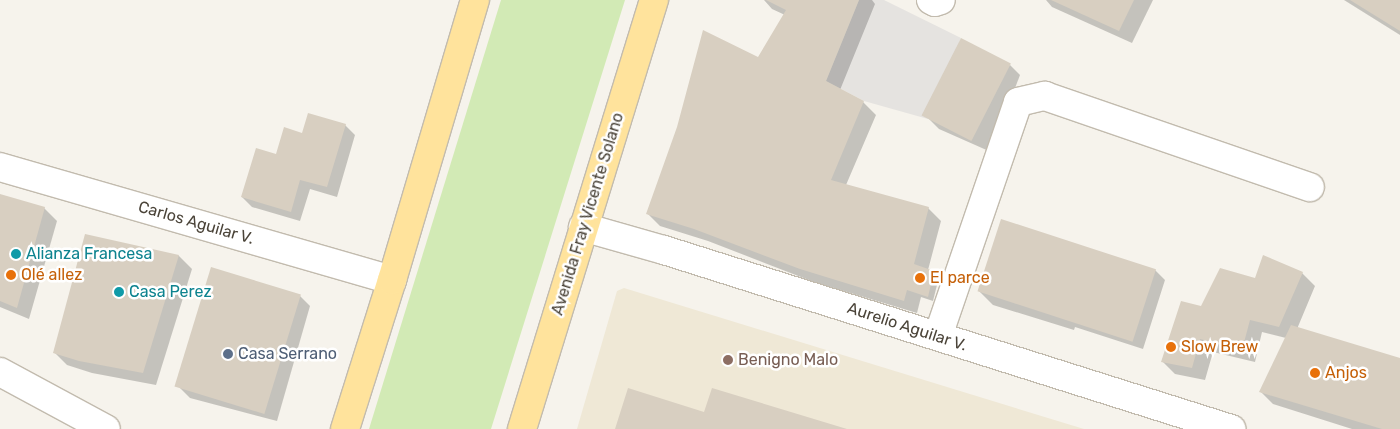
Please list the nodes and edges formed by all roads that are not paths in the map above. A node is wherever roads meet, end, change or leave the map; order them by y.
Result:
1 (475, 0) edge
2 (654, 0) edge
3 (931, 0) edge
4 (941, 0) edge
5 (0, 167) edge
6 (1310, 187) dead end
7 (583, 227) junction
8 (392, 280) junction
9 (938, 336) junction
10 (0, 372) edge
11 (106, 429) edge
12 (345, 429) edge
13 (522, 429) edge
14 (1231, 429) edge

1 - 8 main road
2 - 7 main road, Avenida Fray Vicente Solano
3 - 4 street
5 - 8 street, Carlos Aguilar V.
6 - 9 street
7 - 9 street, Aurelio Aguilar V.
7 - 13 main road, Avenida Fray Vicente Solano
8 - 12 main road
9 - 14 street, Aurelio Aguilar V.
10 - 11 street

